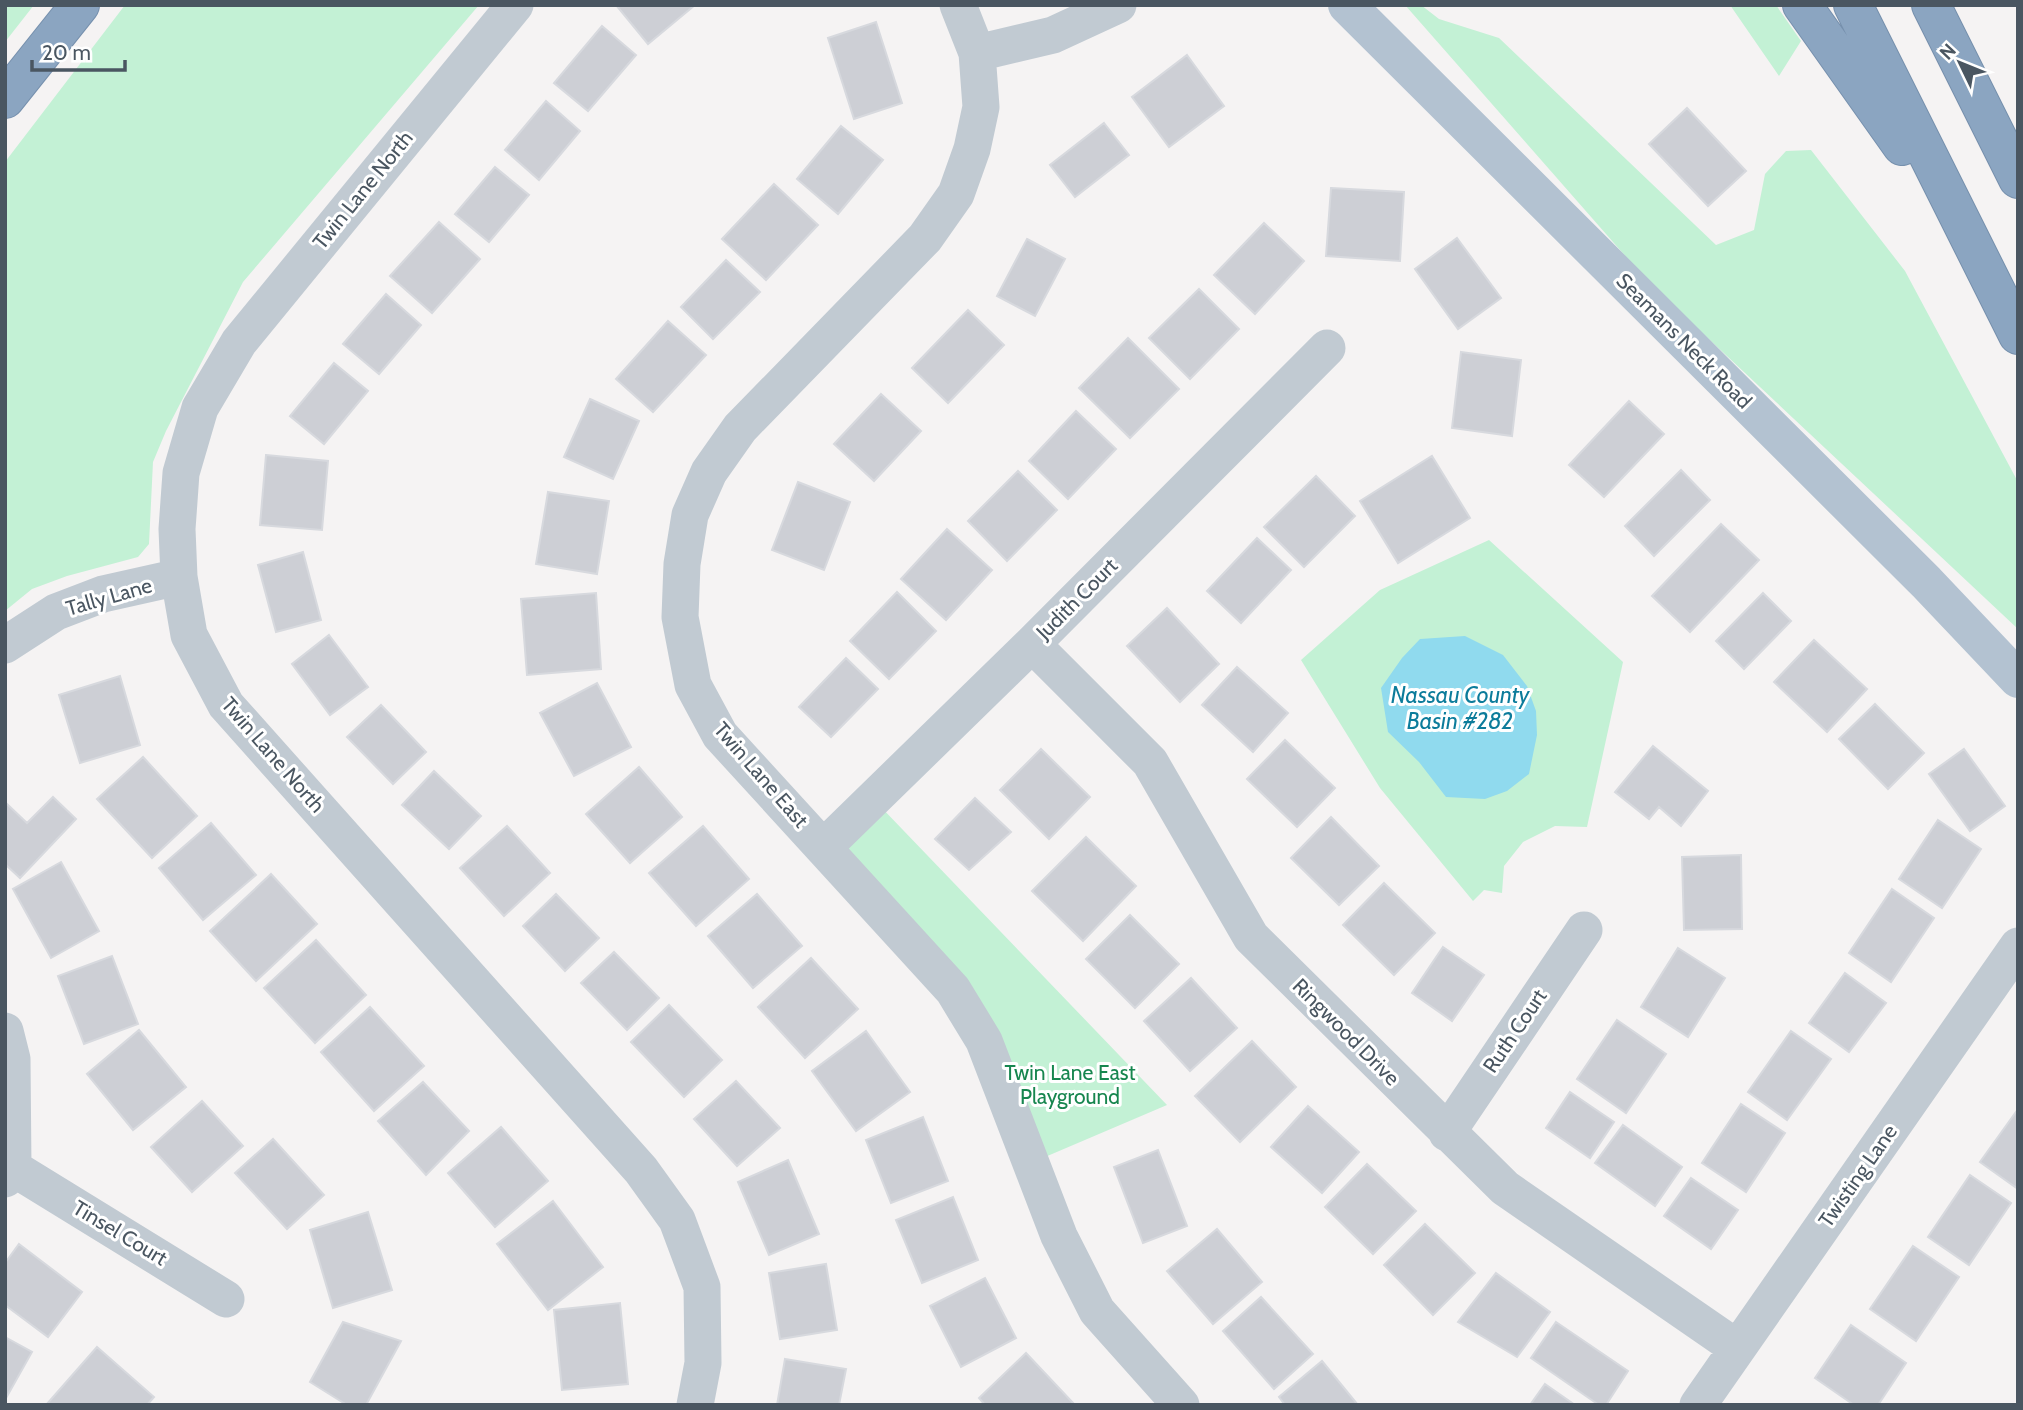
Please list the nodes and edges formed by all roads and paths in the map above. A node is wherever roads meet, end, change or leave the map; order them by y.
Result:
1 (80, 5) edge
2 (515, 5) edge
3 (958, 5) edge
4 (1118, 5) edge
5 (1347, 5) edge
6 (1802, 5) edge
7 (1853, 5) edge
8 (1931, 5) edge
9 (1955, 5) edge
10 (977, 53) junction
11 (5, 99) edge
12 (2018, 169) edge
13 (2018, 178) edge
14 (1970, 241) junction
15 (2018, 335) edge
16 (1327, 348) dead end
17 (179, 577) junction
18 (1032, 643) junction
19 (5, 645) edge
20 (2018, 679) edge
21 (824, 847) junction
22 (1584, 930) dead end
23 (2018, 946) edge
24 (5, 1031) edge
25 (1447, 1133) junction
26 (9, 1173) edge
27 (226, 1299) dead end
28 (1737, 1348) junction
29 (695, 1405) edge
30 (1181, 1405) edge
31 (1698, 1405) edge

1 - 11 highway
2 - 17 street, Twin Lane North
3 - 10 street
4 - 10 street
5 - 20 main road, Seamans Neck Road
6 - 14 highway
7 - 14 highway
8 - 13 highway
9 - 12 highway
10 - 21 street, Twin Lane East
14 - 15 highway
16 - 18 street, Judith Court
17 - 19 street, Tally Lane
17 - 29 street, Twin Lane North
18 - 21 street, Judith Court
18 - 25 street, Ringwood Drive
21 - 30 street, Twin Lane East
22 - 25 street, Ruth Court
23 - 28 street, Twisting Lane
24 - 26 street
25 - 28 street, Ringwood Drive
26 - 27 street, Tinsel Court
28 - 31 street, Twisting Lane

